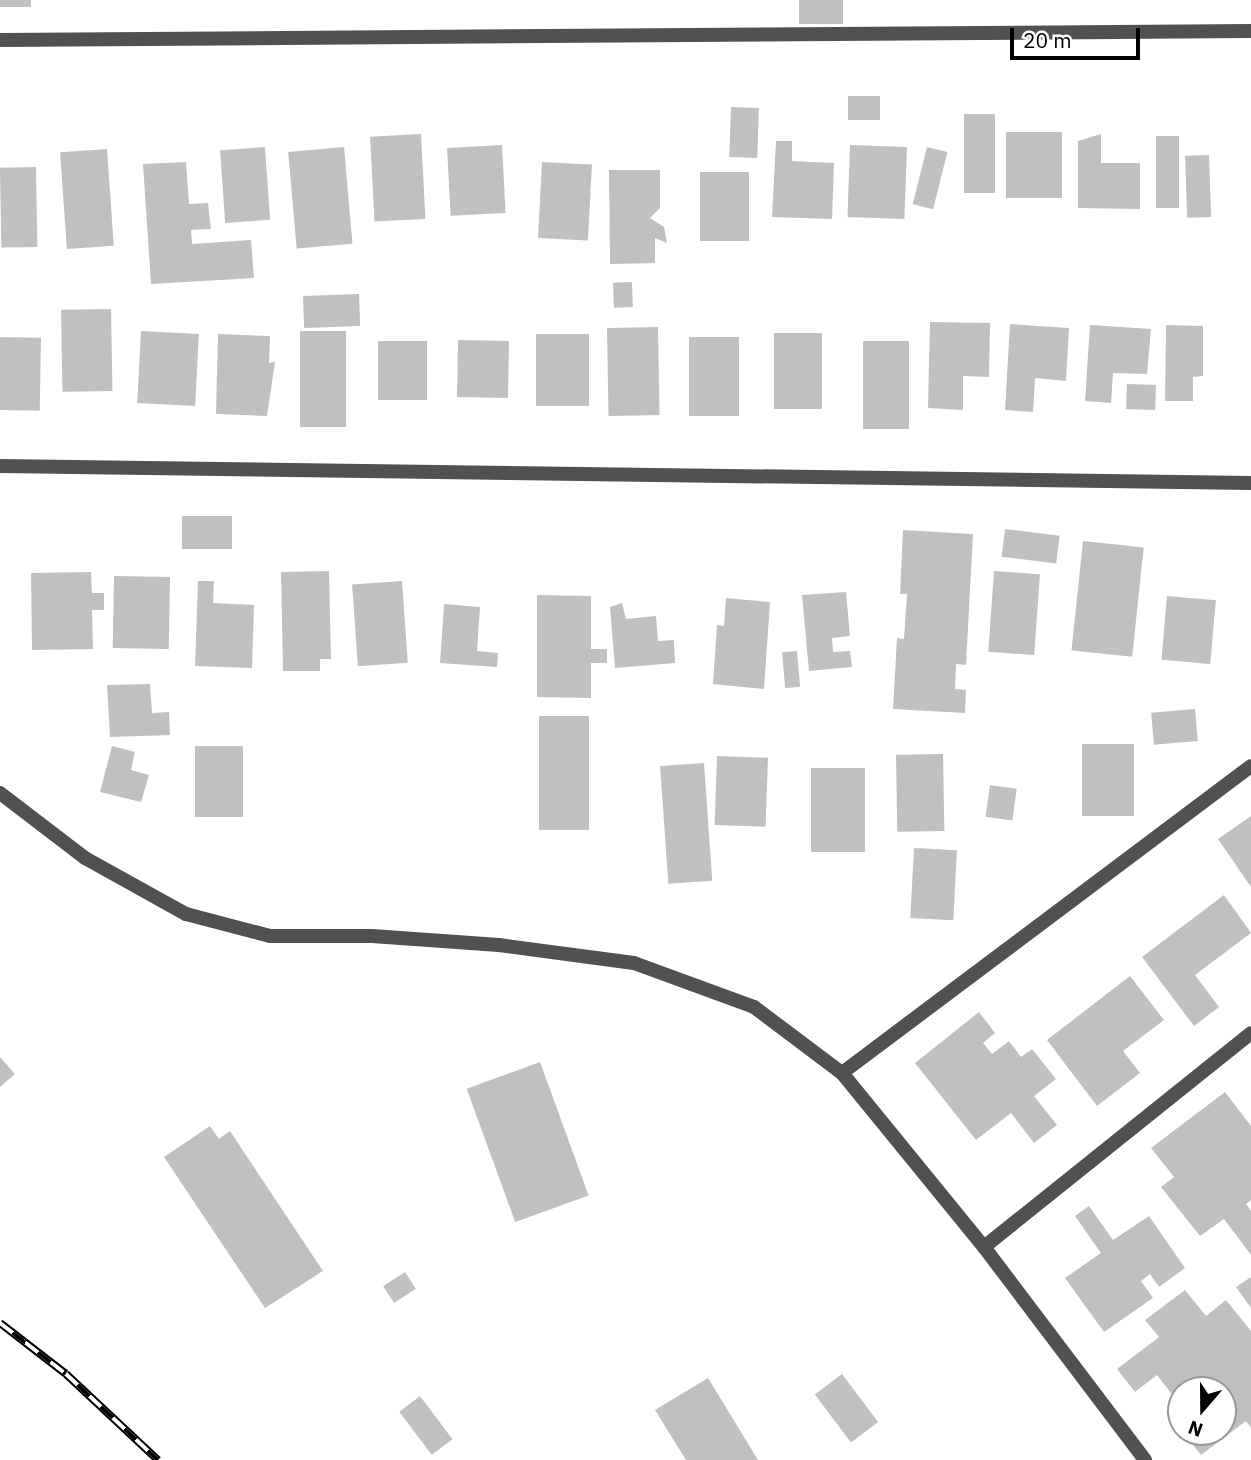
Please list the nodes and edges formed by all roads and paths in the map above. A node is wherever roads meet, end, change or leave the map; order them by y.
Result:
1 (1251, 31) edge
2 (0, 40) edge
3 (0, 466) edge
4 (1251, 483) edge
5 (1251, 766) edge
6 (0, 793) edge
7 (1251, 1033) edge
8 (842, 1073) junction
9 (984, 1247) junction
10 (1145, 1460) edge

1 - 2 street
3 - 4 street
5 - 8 street
6 - 8 street
7 - 9 street
8 - 9 street
9 - 10 street

